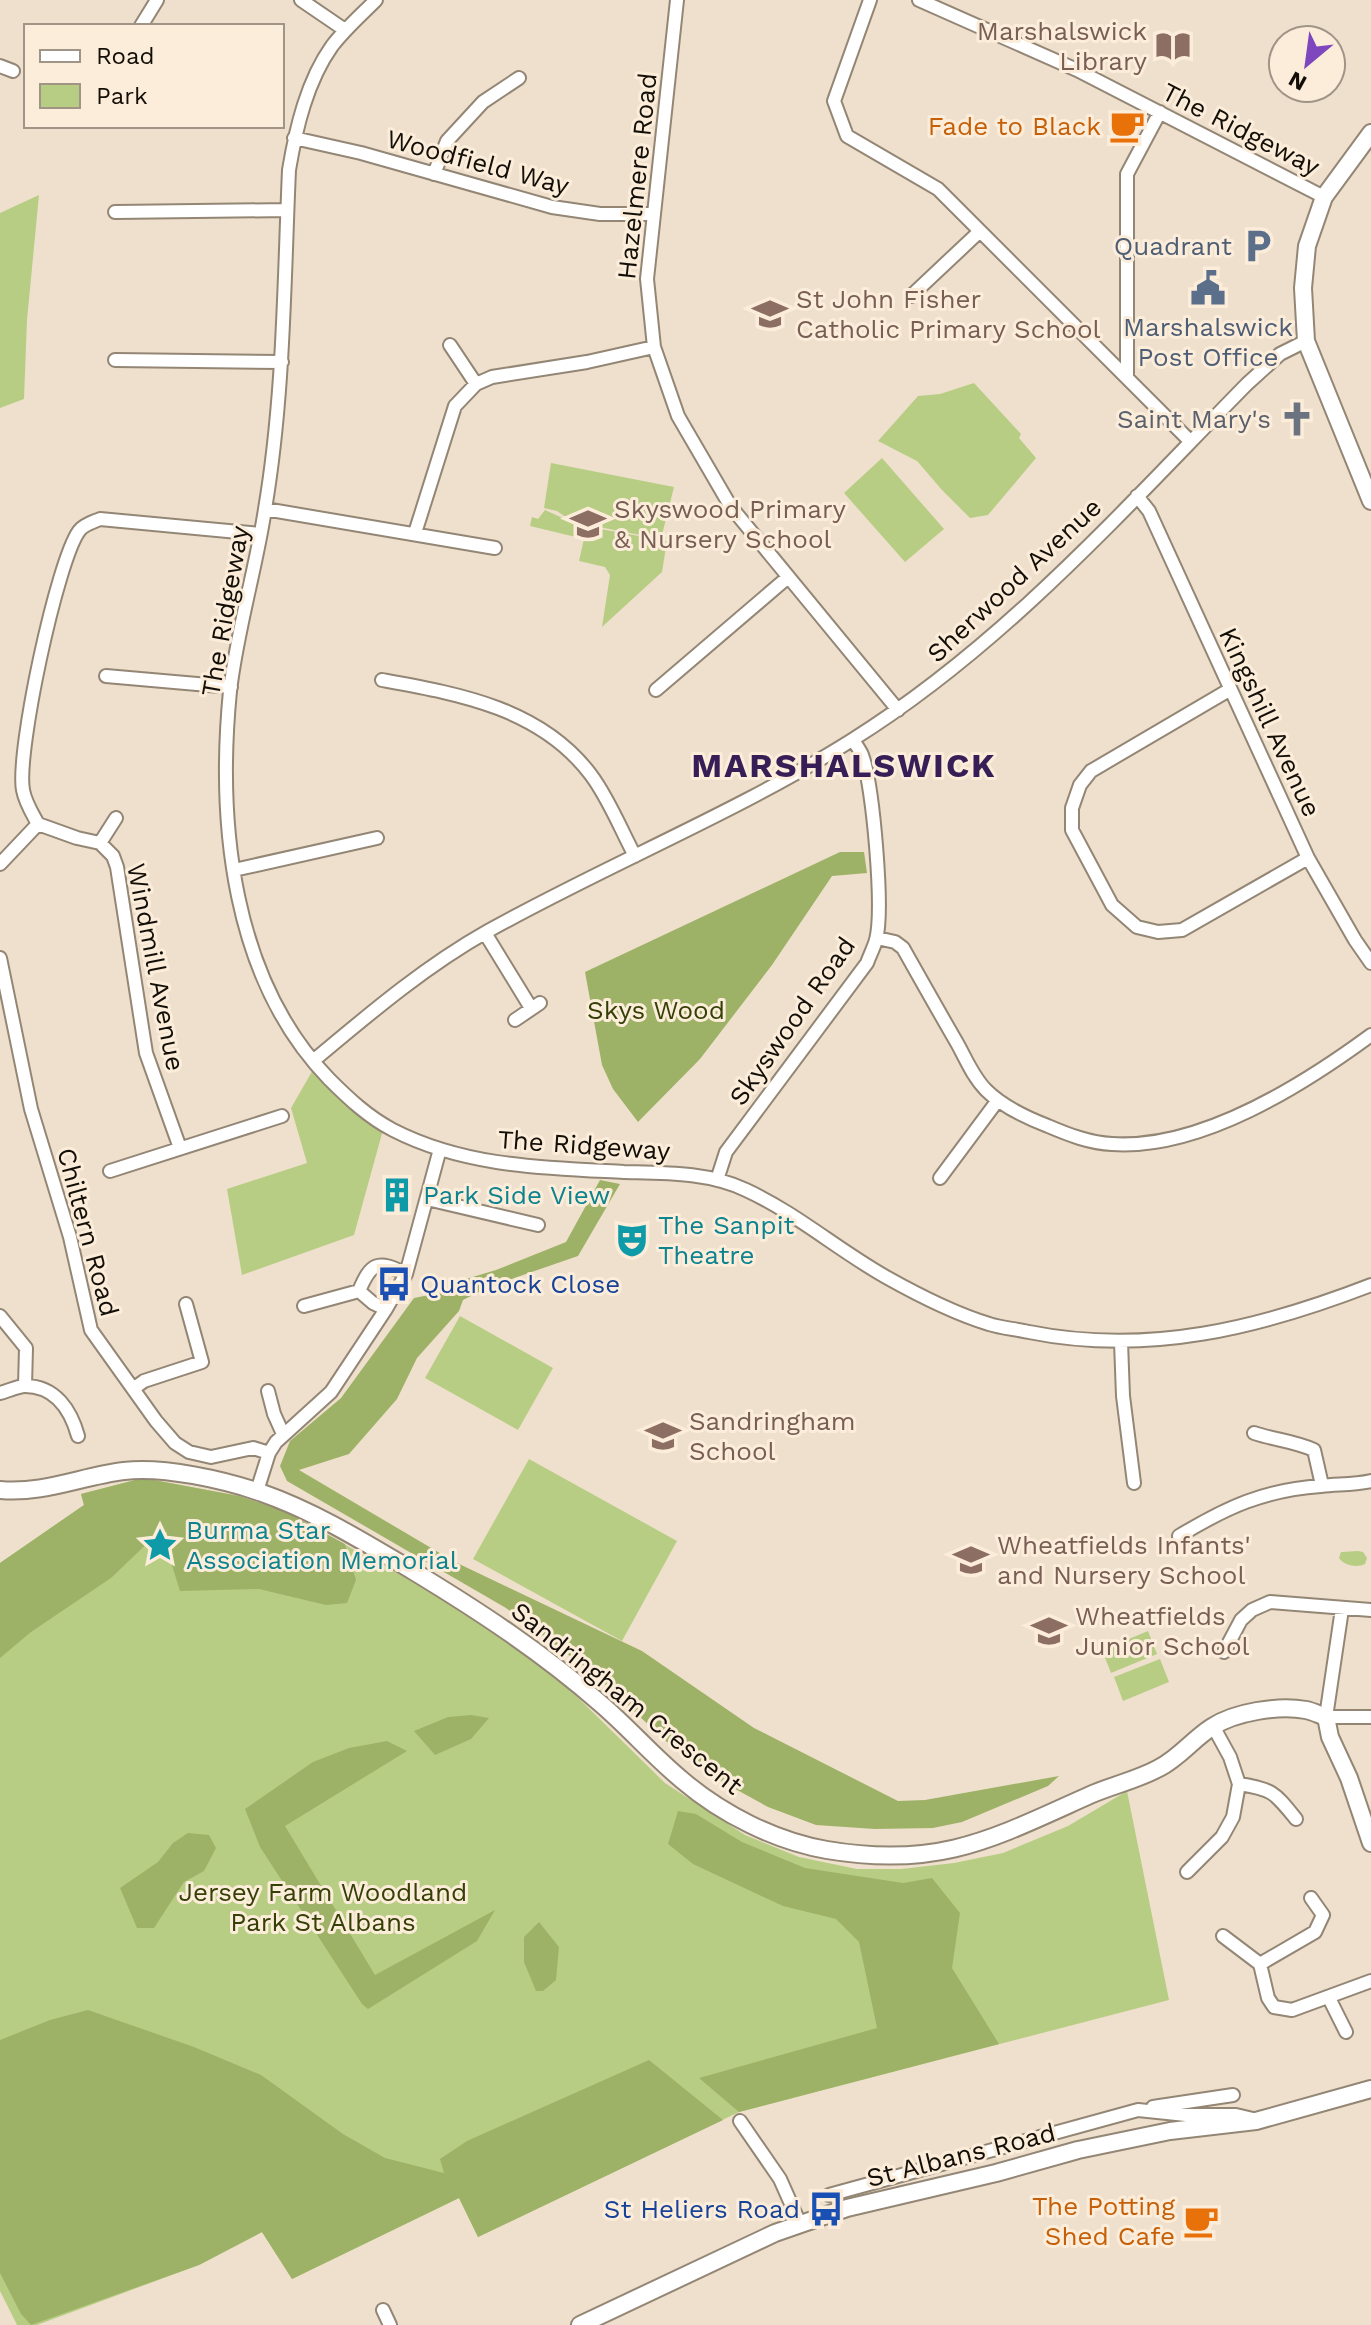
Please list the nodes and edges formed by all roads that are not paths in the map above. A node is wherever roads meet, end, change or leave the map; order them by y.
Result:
1 (157, 0) edge
2 (301, 0) edge
3 (376, 0) edge
4 (677, 0) edge
5 (870, 0) edge
6 (919, 0) edge
7 (142, 24) edge
8 (345, 30) junction
9 (519, 78) dead end
10 (1160, 112) junction
11 (1371, 133) edge
12 (294, 138) junction
13 (434, 174) junction
14 (1324, 197) junction
15 (287, 210) junction
16 (115, 212) dead end
17 (653, 214) junction
18 (979, 232) junction
19 (911, 296) dead end
20 (1306, 341) junction
21 (450, 345) dead end
22 (654, 347) junction
23 (115, 360) dead end
24 (282, 362) junction
25 (1127, 376) junction
26 (476, 384) junction
27 (1190, 441) junction
28 (1137, 496) junction
29 (1371, 501) edge
30 (265, 509) junction
31 (415, 533) junction
32 (260, 534) junction
33 (495, 548) dead end
34 (787, 578) junction
35 (106, 676) dead end
36 (382, 680) dead end
37 (231, 687) junction
38 (656, 690) dead end
39 (1229, 690) junction
40 (898, 710) junction
41 (853, 740) junction
42 (116, 818) dead end
43 (38, 824) junction
44 (377, 838) dead end
45 (100, 843) junction
46 (635, 856) junction
47 (1308, 858) junction
48 (0, 864) edge
49 (234, 870) junction
50 (485, 933) junction
51 (877, 938) junction
52 (0, 958) edge
53 (1371, 963) edge
54 (515, 1020) dead end
55 (1371, 1035) edge
56 (313, 1061) junction
57 (998, 1100) junction
58 (282, 1116) dead end
59 (180, 1148) junction
60 (440, 1149) junction
61 (110, 1171) dead end
62 (940, 1178) dead end
63 (717, 1180) junction
64 (427, 1199) junction
65 (538, 1225) dead end
66 (406, 1274) junction
67 (1371, 1286) edge
68 (359, 1291) junction
69 (186, 1304) dead end
70 (304, 1306) dead end
71 (386, 1309) junction
72 (0, 1316) edge
73 (1121, 1342) junction
74 (25, 1386) junction
75 (133, 1389) junction
76 (268, 1391) dead end
77 (0, 1393) edge
78 (1254, 1433) dead end
79 (283, 1434) junction
80 (78, 1436) dead end
81 (269, 1453) junction
82 (1371, 1481) edge
83 (1134, 1483) dead end
84 (1322, 1485) junction
85 (0, 1490) edge
86 (257, 1491) junction
87 (1179, 1536) dead end
88 (1342, 1609) junction
89 (1371, 1610) edge
90 (1224, 1652) dead end
91 (1326, 1717) junction
92 (1371, 1717) edge
93 (1213, 1726) junction
94 (1239, 1784) junction
95 (1296, 1819) dead end
96 (1371, 1843) edge
97 (1187, 1872) dead end
98 (1311, 1898) dead end
99 (1223, 1936) dead end
100 (1260, 1964) junction
101 (1371, 1981) edge
102 (1329, 1998) junction
103 (1346, 2032) dead end
104 (1371, 2089) edge
105 (1233, 2095) dead end
106 (1138, 2110) junction
107 (740, 2121) dead end
108 (1256, 2121) junction
109 (829, 2195) dead end
110 (800, 2224) junction
111 (383, 2310) dead end
112 (390, 2325) edge
113 (580, 2325) edge

1 - 7 street
2 - 8 street
3 - 8 street, The Ridgeway
4 - 17 street, Hazelmere Road
5 - 18 street
6 - 10 street, The Ridgeway
8 - 12 street, The Ridgeway
9 - 13 street
10 - 14 street, The Ridgeway
10 - 25 street
11 - 14 street
12 - 13 street, Woodfield Way
12 - 15 street, The Ridgeway
13 - 17 street, Woodfield Way
14 - 20 street
15 - 16 street
15 - 24 street, The Ridgeway
17 - 22 street, Hazelmere Road
18 - 19 street
18 - 25 street
20 - 27 street, Sherwood Avenue
20 - 29 street
21 - 26 street
22 - 26 street
22 - 34 street, Hazelmere Road
23 - 24 street
24 - 30 street, The Ridgeway
25 - 27 street
26 - 31 street
27 - 28 street, Sherwood Avenue
28 - 39 street, Kingshill Avenue
28 - 40 street, Sherwood Avenue
30 - 31 street
30 - 32 street, The Ridgeway
31 - 33 street
32 - 37 street, The Ridgeway
32 - 43 street
34 - 38 street
34 - 40 street, Hazelmere Road
35 - 37 street
36 - 46 street
37 - 49 street, The Ridgeway
39 - 47 street, Kingshill Avenue
39 - 47 street
40 - 41 street, Sherwood Avenue
41 - 46 street, Sherwood Avenue
41 - 51 street, Skyswood Road
42 - 45 street, Windmill Avenue
43 - 45 street, Windmill Avenue
43 - 48 street
44 - 49 street
45 - 59 street, Windmill Avenue
46 - 50 street, Sherwood Avenue
47 - 53 street, Kingshill Avenue
49 - 56 street, The Ridgeway
50 - 54 street
50 - 56 street, Sherwood Avenue
51 - 57 street
51 - 63 street, Skyswood Road
52 - 75 street, Chiltern Road
55 - 57 street
56 - 60 street, The Ridgeway
57 - 62 street
58 - 59 street
59 - 61 street
60 - 63 street, The Ridgeway
60 - 64 street
63 - 73 street, The Ridgeway
64 - 65 street
64 - 66 street
66 - 68 street
66 - 71 street
67 - 73 street, The Ridgeway
68 - 70 street
68 - 71 street
69 - 75 street
71 - 79 street
72 - 74 street
73 - 83 street
74 - 77 street
74 - 80 street
75 - 81 street, Chiltern Road
76 - 79 street
78 - 84 street
79 - 81 street
81 - 86 street
82 - 84 street
84 - 87 street
85 - 86 street, Sandringham Crescent
86 - 93 street, Sandringham Crescent
88 - 89 street
88 - 90 street
88 - 91 street
91 - 92 street
91 - 93 street, Sandringham Crescent
91 - 96 street
93 - 94 street
94 - 95 street
94 - 97 street
98 - 100 street
99 - 100 street
100 - 102 street
101 - 102 street
102 - 103 street
104 - 108 street, St Albans Road
105 - 106 street
106 - 108 street
106 - 109 street
107 - 110 street
108 - 110 street, St Albans Road
110 - 113 street, St Albans Road
111 - 112 street

